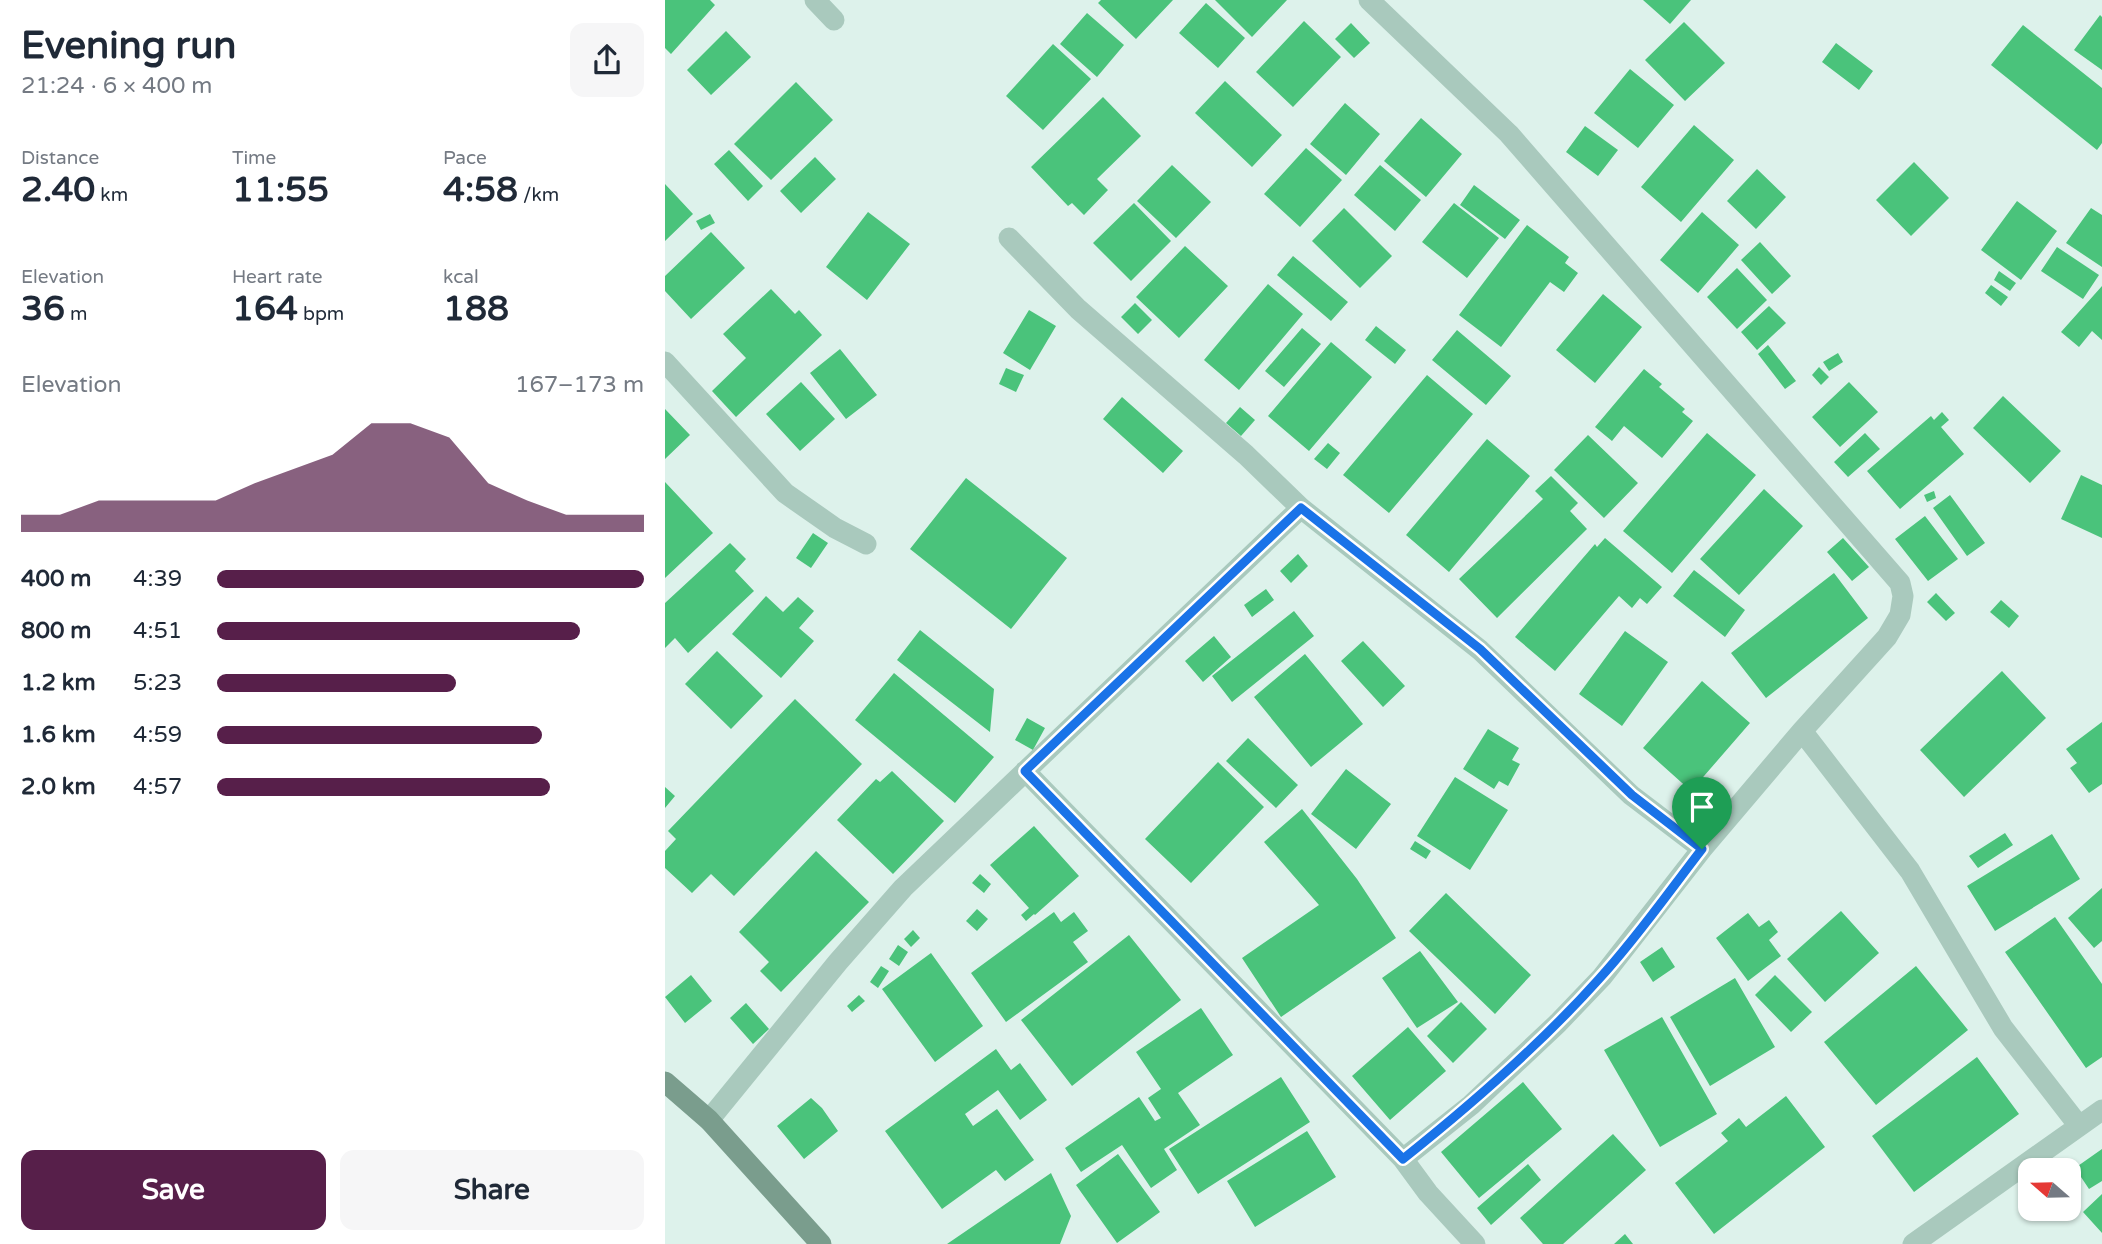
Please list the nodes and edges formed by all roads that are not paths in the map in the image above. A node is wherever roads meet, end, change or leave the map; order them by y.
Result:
1 (815, 0) edge
2 (1369, 0) edge
3 (834, 20) dead end
4 (1009, 238) dead end
5 (665, 362) edge
6 (1301, 508) junction
7 (866, 544) dead end
8 (1802, 731) junction
9 (1025, 771) junction
10 (1702, 849) junction
11 (665, 1082) edge
12 (2102, 1110) edge
13 (709, 1120) junction
14 (2080, 1126) junction
15 (1403, 1159) junction
16 (813, 1241) edge
17 (1475, 1244) edge
18 (1913, 1244) edge

1 - 3 street
2 - 8 street
4 - 6 street
5 - 7 street
6 - 9 street
6 - 10 street
8 - 10 street
8 - 14 street
9 - 13 street
9 - 15 street
10 - 15 street
11 - 13 main road
12 - 14 street
13 - 16 main road
14 - 18 street
15 - 17 street

